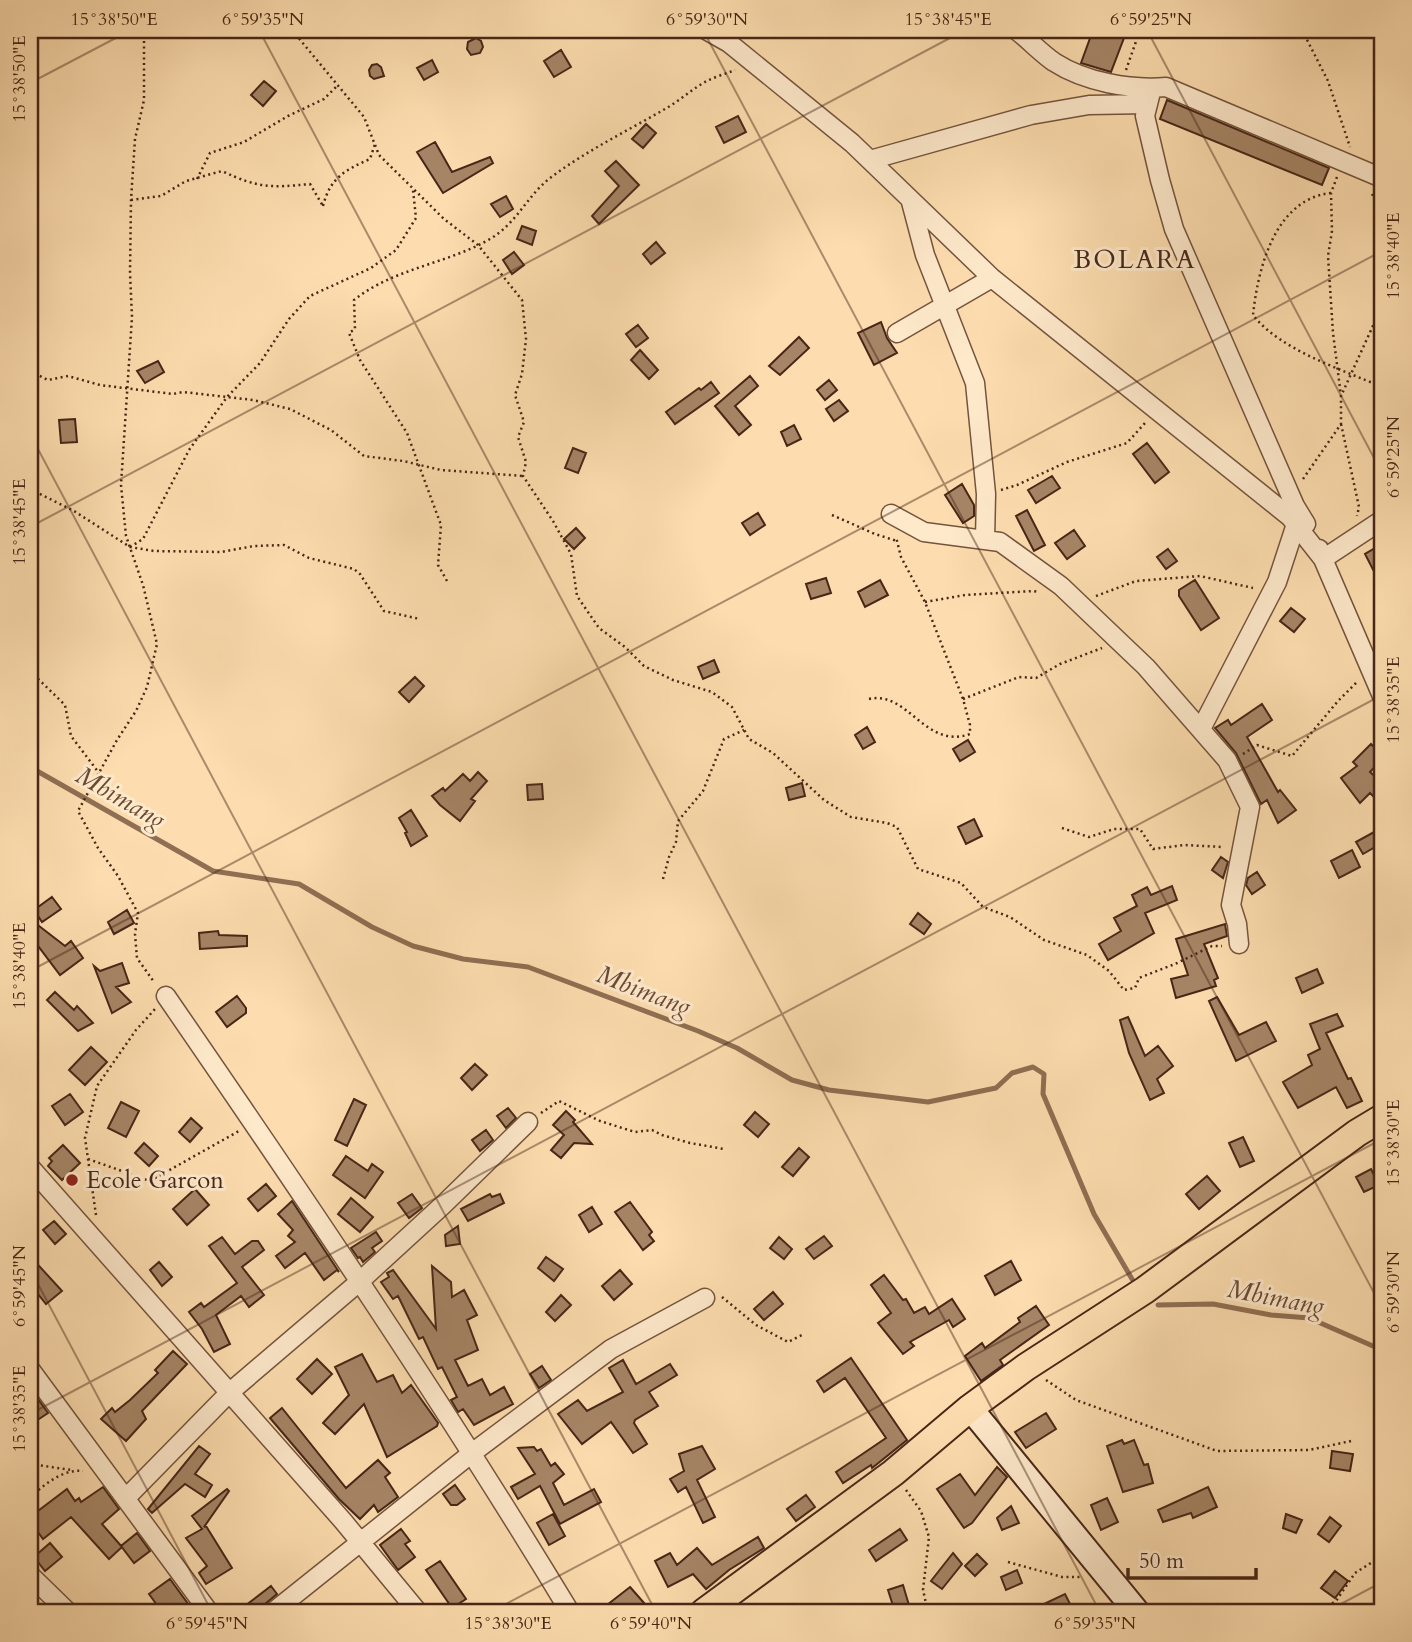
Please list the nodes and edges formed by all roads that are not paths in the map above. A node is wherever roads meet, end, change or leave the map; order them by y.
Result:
1 (706, 30) edge
2 (1016, 30) edge
3 (1150, 96) junction
4 (870, 160) junction
5 (1382, 178) edge
6 (910, 200) junction
7 (992, 278) junction
8 (946, 306) junction
9 (897, 333) dead end
10 (891, 514) road end
11 (1382, 520) edge
12 (1296, 524) junction
13 (985, 540) junction
14 (1323, 559) junction
15 (1382, 696) edge
16 (1201, 729) junction
17 (1239, 944) road end
18 (166, 996) road end
19 (1382, 1118) edge
20 (528, 1122) road end
21 (30, 1167) edge
22 (359, 1282) junction
23 (705, 1298) road end
24 (30, 1369) edge
25 (230, 1392) junction
26 (970, 1408) junction
27 (472, 1453) junction
28 (126, 1499) junction
29 (360, 1542) junction
30 (30, 1575) edge
31 (68, 1612) edge
32 (209, 1612) edge
33 (273, 1612) edge
34 (418, 1612) edge
35 (570, 1612) edge
36 (704, 1612) edge
37 (1137, 1612) edge

1 - 4 street
2 - 3 street
3 - 4 street
3 - 5 street
3 - 14 street
4 - 6 street
6 - 7 street
6 - 8 street
7 - 8 street
7 - 12 street
8 - 9 street
8 - 13 street
10 - 13 street
11 - 14 street
12 - 14 street
12 - 16 street
13 - 16 street
14 - 15 street
16 - 17 street
18 - 22 street
19 - 26 main road
20 - 22 street
21 - 25 street
22 - 25 street
22 - 27 street
23 - 27 street
24 - 28 street
25 - 28 street
25 - 29 street
26 - 36 main road
26 - 37 street
27 - 29 street
27 - 35 street
28 - 32 street
29 - 33 street
29 - 34 street
30 - 31 street

